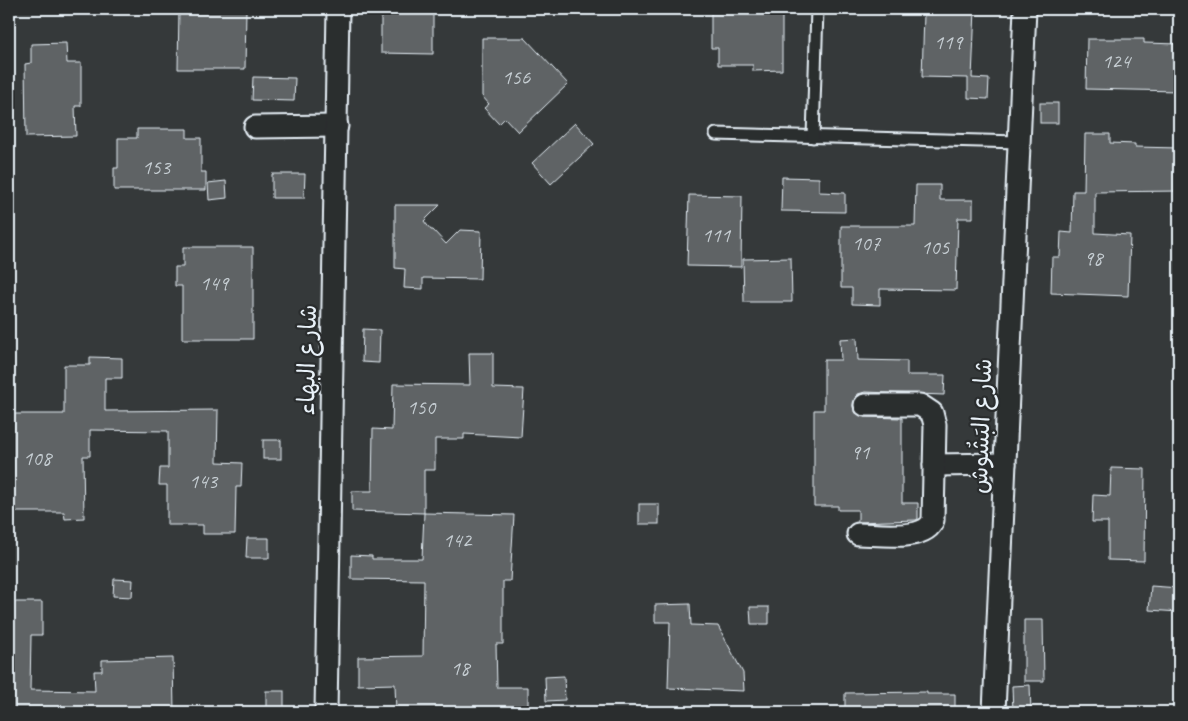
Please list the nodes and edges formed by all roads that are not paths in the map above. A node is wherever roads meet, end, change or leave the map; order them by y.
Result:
1 (338, 9) edge
2 (817, 9) edge
3 (1025, 9) edge
4 (338, 126) junction
5 (255, 127) dead end
6 (716, 134) dead end
7 (813, 137) junction
8 (1019, 142) junction
9 (865, 405) dead end
10 (1005, 464) junction
11 (934, 465) junction
12 (858, 534) dead end
13 (326, 712) edge
14 (994, 712) edge

1 - 4 street, شارع البهاء
2 - 7 lane
3 - 8 street, شارع البَشُوش
4 - 5 street
4 - 13 street, شارع البهاء
6 - 7 lane
7 - 8 lane
8 - 10 street, شارع البَشُوش
9 - 11 street
10 - 11 street
10 - 14 street, شارع البَشُوش
11 - 12 street

